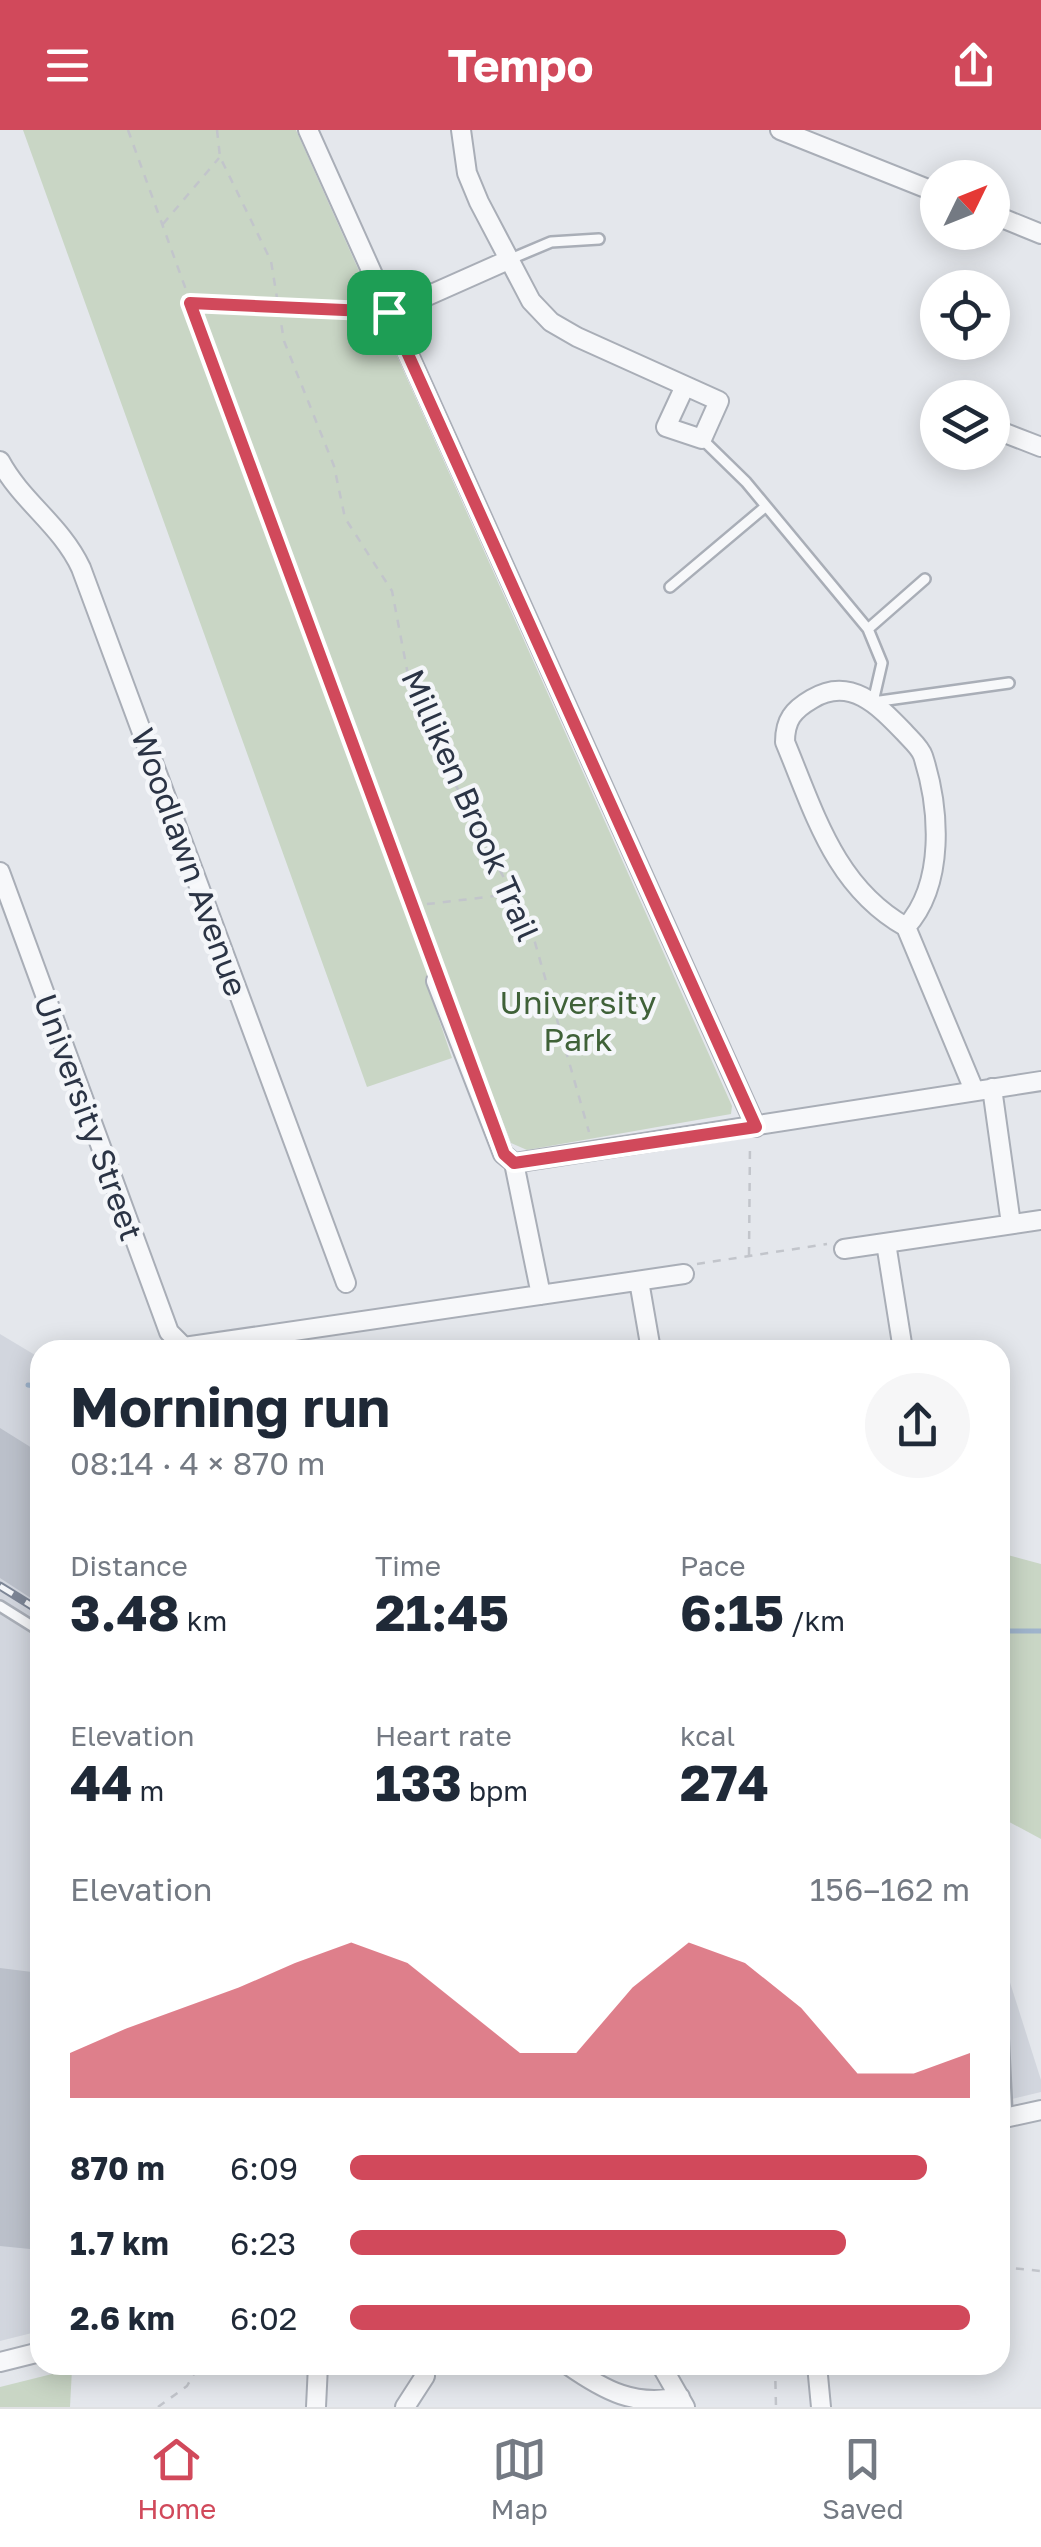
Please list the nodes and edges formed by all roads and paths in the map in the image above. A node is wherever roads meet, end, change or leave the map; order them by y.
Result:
1 (128, 130) edge
2 (217, 130) edge
3 (308, 130) edge
4 (462, 130) edge
5 (780, 130) edge
6 (220, 157) junction
7 (920, 185) edge
8 (1010, 221) edge
9 (162, 225) junction
10 (1041, 234) edge
11 (599, 239) dead end
12 (506, 261) junction
13 (190, 303) junction
14 (276, 308) junction
15 (389, 312) junction
16 (685, 386) junction
17 (1010, 435) edge
18 (702, 439) junction
19 (1041, 447) edge
20 (2, 471) edge
21 (765, 507) junction
22 (925, 579) dead end
23 (670, 587) dead end
24 (868, 630) junction
25 (1009, 683) dead end
26 (873, 702) junction
27 (0, 872) edge
28 (512, 894) junction
29 (410, 906) junction
30 (906, 926) junction
31 (436, 981) joint
32 (1041, 1080) edge
33 (983, 1089) junction
34 (752, 1128) junction
35 (595, 1151) junction
36 (514, 1163) junction
37 (1041, 1220) edge
38 (1011, 1224) junction
39 (886, 1242) junction
40 (844, 1249) joint
41 (749, 1256) junction
42 (684, 1274) joint
43 (638, 1281) junction
44 (346, 1283) dead end
45 (541, 1295) junction
46 (176, 1340) edge
47 (246, 1340) edge
48 (649, 1340) edge
49 (901, 1340) edge
50 (0, 1606) edge
51 (30, 1625) edge
52 (1041, 2110) edge
53 (1010, 2117) edge
54 (1010, 2270) edge
55 (1041, 2272) edge
56 (30, 2354) edge
57 (0, 2362) edge
58 (193, 2375) edge
59 (318, 2375) edge
60 (585, 2375) edge
61 (667, 2375) edge
62 (775, 2375) edge
63 (818, 2375) edge
64 (425, 2376) dead end
65 (683, 2402) edge
66 (158, 2407) edge
67 (316, 2407) edge
68 (405, 2407) edge
69 (776, 2407) edge
70 (822, 2407) edge

1 - 9 path
2 - 6 path, Milliken Brook Trail
3 - 15 street
4 - 12 street
5 - 7 street
6 - 9 path
6 - 14 path, Milliken Brook Trail
8 - 10 street
9 - 13 path
11 - 12 lane
12 - 15 street
12 - 16 street
13 - 14 path
13 - 29 path
14 - 15 path
14 - 28 path, Milliken Brook Trail
15 - 34 street
16 - 18 street
16 - 18 street
17 - 19 street
18 - 21 lane
20 - 44 street, Woodlawn Avenue
21 - 23 lane
21 - 24 lane
22 - 24 lane
24 - 26 lane
25 - 26 lane
26 - 30 street
26 - 30 street
27 - 46 street, University Street
28 - 29 path
28 - 35 path, Milliken Brook Trail
29 - 31 path
30 - 33 street
31 - 36 street
32 - 33 street
33 - 34 street
33 - 38 street
34 - 35 street
34 - 41 path
35 - 36 street
36 - 45 street
37 - 38 street
38 - 39 street
39 - 40 street
39 - 49 street
40 - 41 path
41 - 42 path
42 - 43 street
43 - 45 street
43 - 48 street
45 - 47 street
50 - 51 lane
52 - 53 street
54 - 55 path
56 - 57 street
58 - 66 path
59 - 67 street
60 - 65 street
61 - 65 street
62 - 69 path
63 - 70 street
64 - 68 street

